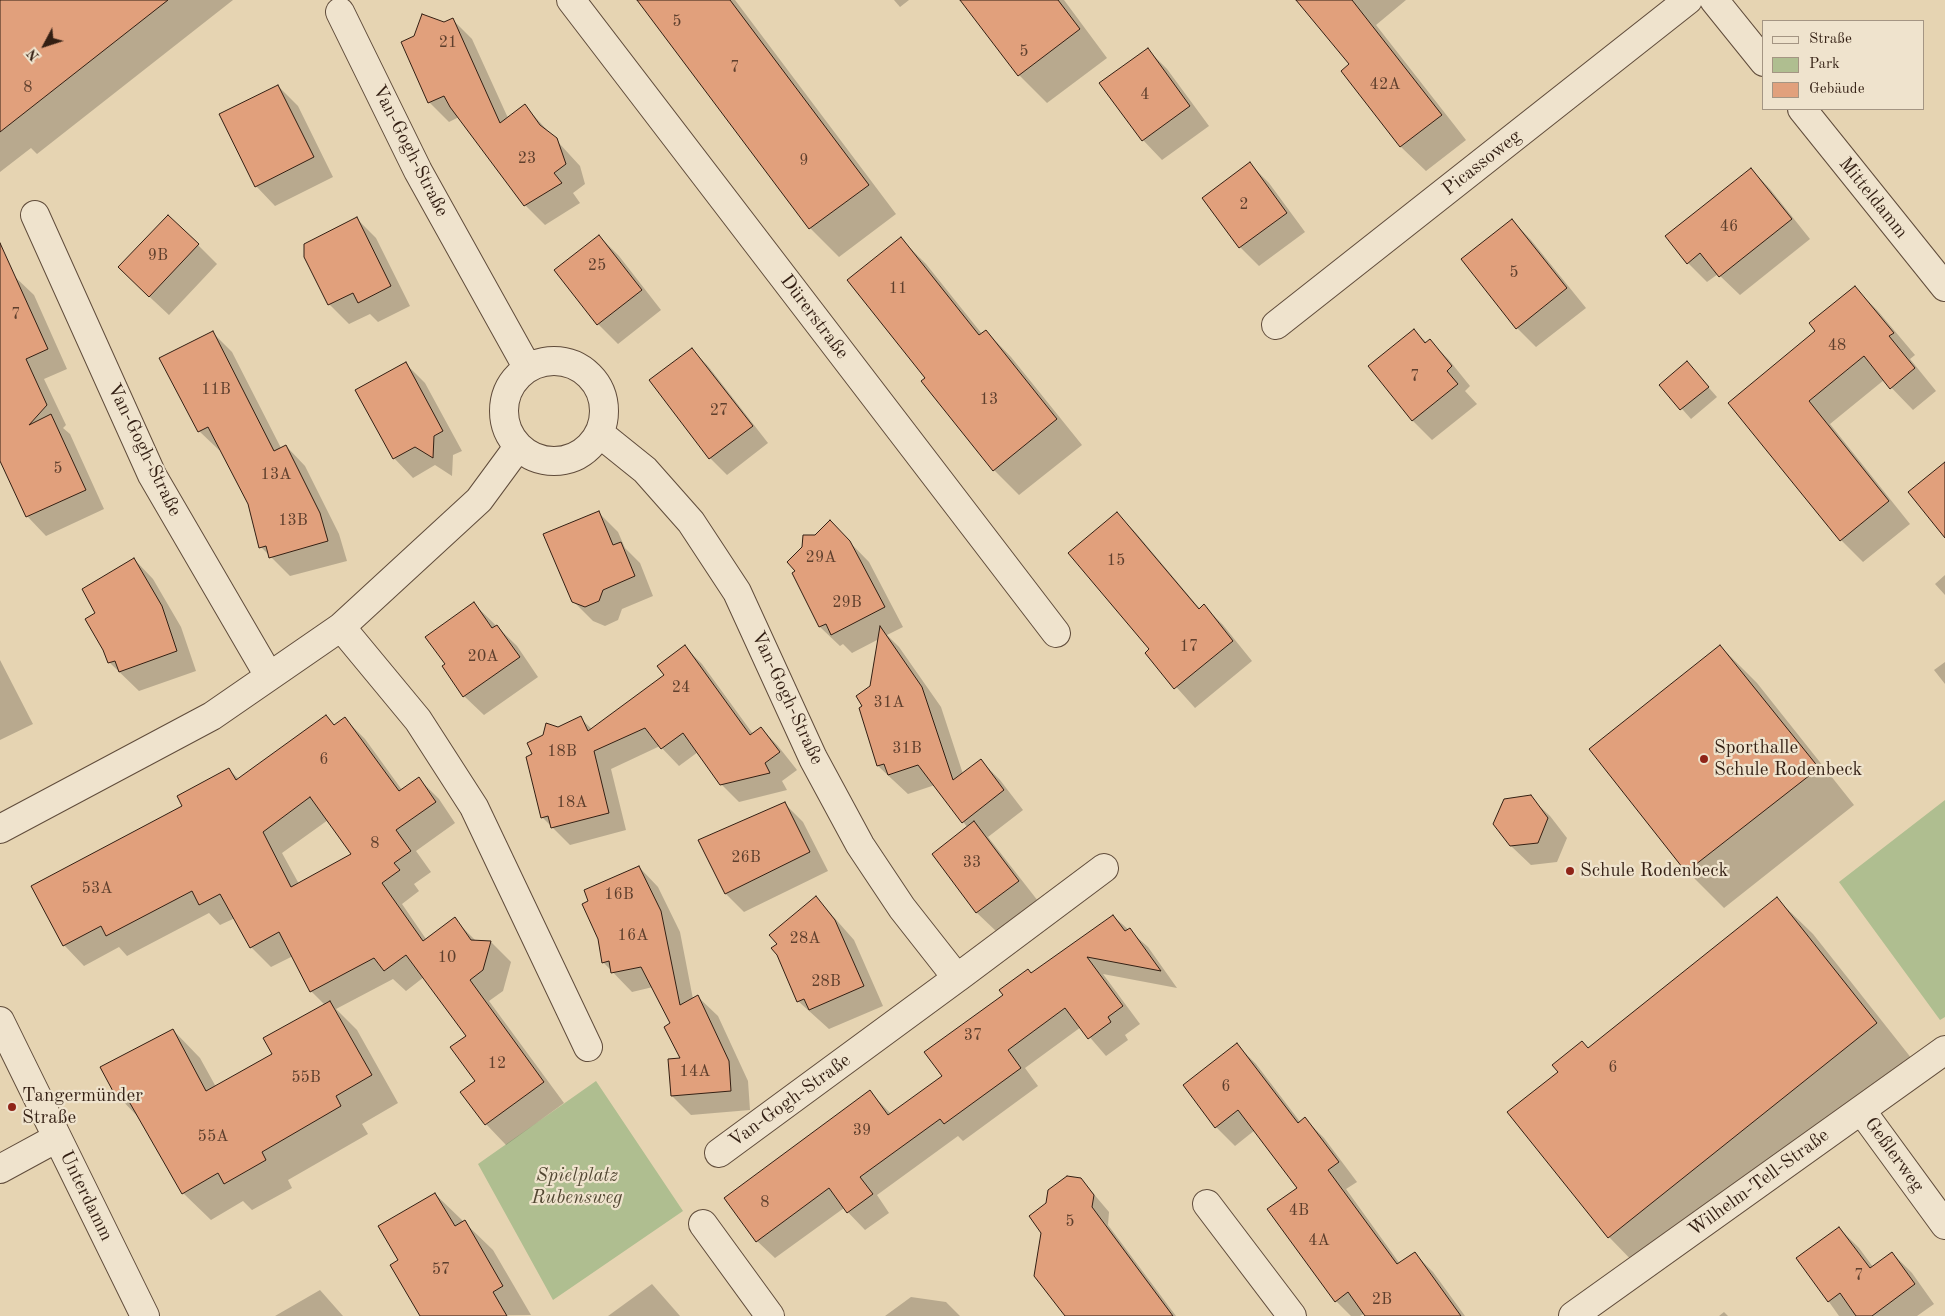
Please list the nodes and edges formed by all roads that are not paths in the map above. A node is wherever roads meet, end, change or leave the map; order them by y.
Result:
1 (572, 0) edge
2 (1688, 0) edge
3 (1714, 0) edge
4 (340, 12) dead end
5 (1762, 60) edge
6 (1803, 110) edge
7 (34, 215) dead end
8 (1945, 286) edge
9 (1276, 325) dead end
10 (527, 367) junction
11 (600, 433) junction
12 (518, 447) junction
13 (341, 627) junction
14 (1056, 633) dead end
15 (269, 676) junction
16 (0, 829) edge
17 (1104, 868) dead end
18 (957, 978) junction
19 (0, 1021) edge
20 (588, 1047) dead end
21 (1945, 1050) edge
22 (1861, 1110) junction
23 (57, 1138) junction
24 (720, 1153) dead end
25 (0, 1169) edge
26 (1207, 1204) dead end
27 (703, 1224) dead end
28 (1945, 1225) edge
29 (145, 1316) edge
30 (770, 1316) edge
31 (1292, 1316) edge
32 (1573, 1316) edge

1 - 14 street, Dürerstraße
2 - 9 street, Picassoweg
3 - 5 street
4 - 10 street, Van-Gogh-Straße
6 - 8 street, Mitteldamm
7 - 15 street, Van-Gogh-Straße
10 - 11 street
10 - 12 street
11 - 12 street
11 - 18 street, Van-Gogh-Straße
12 - 13 street
13 - 15 street
13 - 20 street
15 - 16 street
17 - 18 street, Van-Gogh-Straße
18 - 24 street, Van-Gogh-Straße
19 - 23 street, Unterdamm
21 - 22 street, Wilhelm-Tell-Straße
22 - 28 street, Geßlerweg
22 - 32 street, Wilhelm-Tell-Straße
23 - 25 street
23 - 29 street, Unterdamm
26 - 31 street
27 - 30 street

